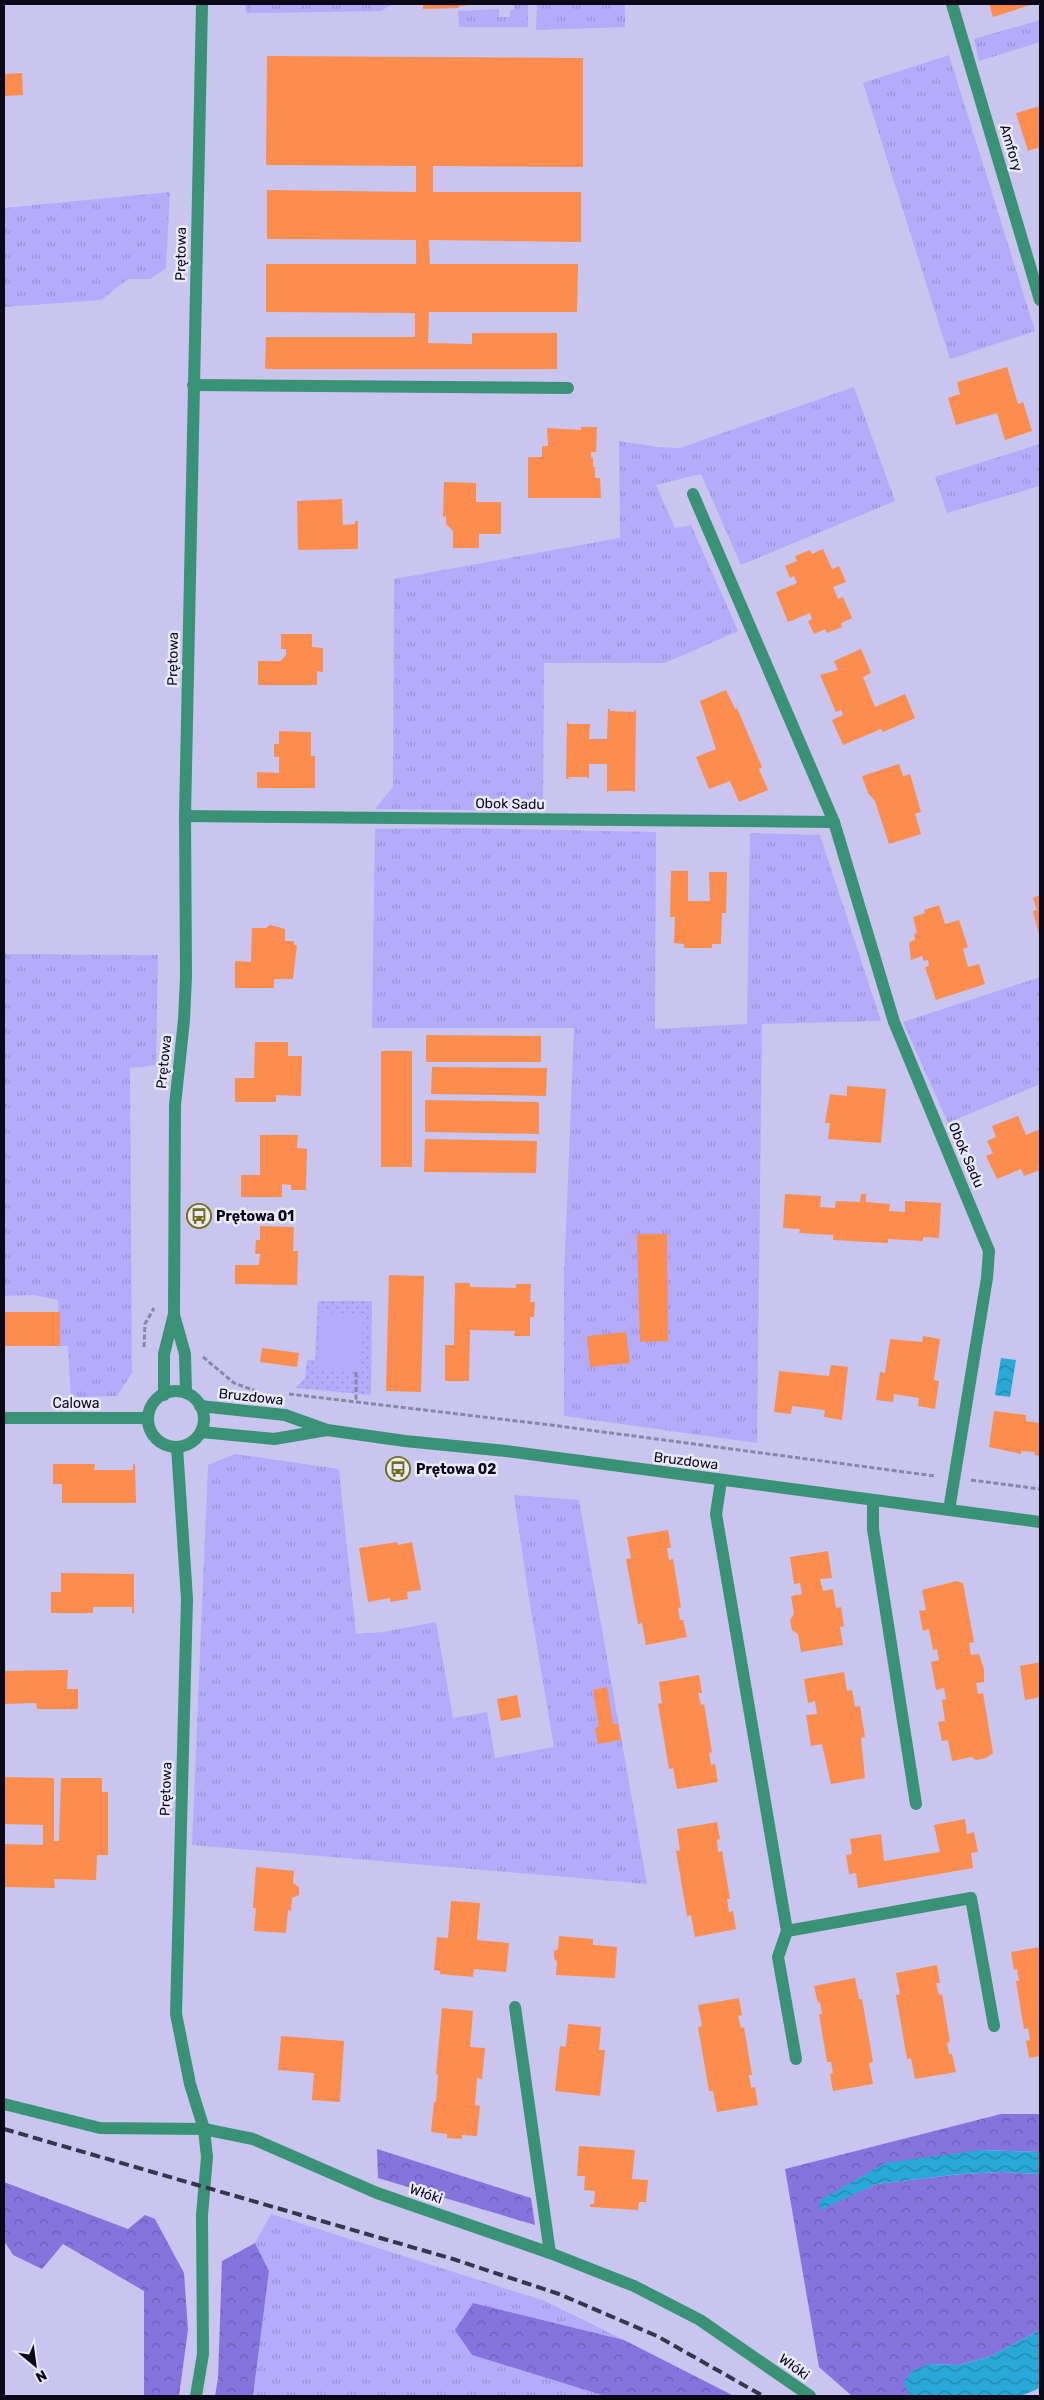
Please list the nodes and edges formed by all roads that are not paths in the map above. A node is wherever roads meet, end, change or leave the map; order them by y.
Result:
1 (202, 4) edge
2 (952, 4) edge
3 (1040, 300) edge
4 (193, 385) junction
5 (568, 388) dead end
6 (693, 494) dead end
7 (185, 816) junction
8 (834, 822) junction
9 (174, 1314) junction
10 (186, 1394) junction
11 (164, 1395) junction
12 (200, 1406) junction
13 (4, 1418) edge
14 (148, 1418) junction
15 (327, 1430) junction
16 (201, 1432) junction
17 (177, 1447) junction
18 (721, 1481) junction
19 (873, 1500) junction
20 (950, 1510) junction
21 (1040, 1522) edge
22 (916, 1804) dead end
23 (787, 1931) junction
24 (515, 2007) dead end
25 (994, 2026) dead end
26 (796, 2060) dead end
27 (4, 2104) edge
28 (204, 2129) junction
29 (550, 2253) junction
30 (196, 2396) edge
31 (810, 2396) edge

1 - 4 street, Prętowa
2 - 3 street, Amfory
4 - 5 street
4 - 7 street, Prętowa
6 - 8 street, Obok Sadu
7 - 8 street, Obok Sadu
7 - 9 street, Prętowa
8 - 20 street, Obok Sadu
9 - 10 street, Prętowa
9 - 11 street, Prętowa
10 - 11 street
10 - 12 street
11 - 14 street
12 - 15 street, Bruzdowa
12 - 16 street
13 - 14 street, Calowa
14 - 17 street
15 - 16 street, Bruzdowa
15 - 18 street, Bruzdowa
16 - 17 street
17 - 28 street, Prętowa
18 - 19 street, Bruzdowa
18 - 23 street
19 - 20 street, Bruzdowa
19 - 22 street
20 - 21 street, Bruzdowa
23 - 25 street
23 - 26 street
24 - 29 street
27 - 28 street, Włóki
28 - 29 street, Włóki
28 - 30 street, Prętowa
29 - 31 street, Włóki

